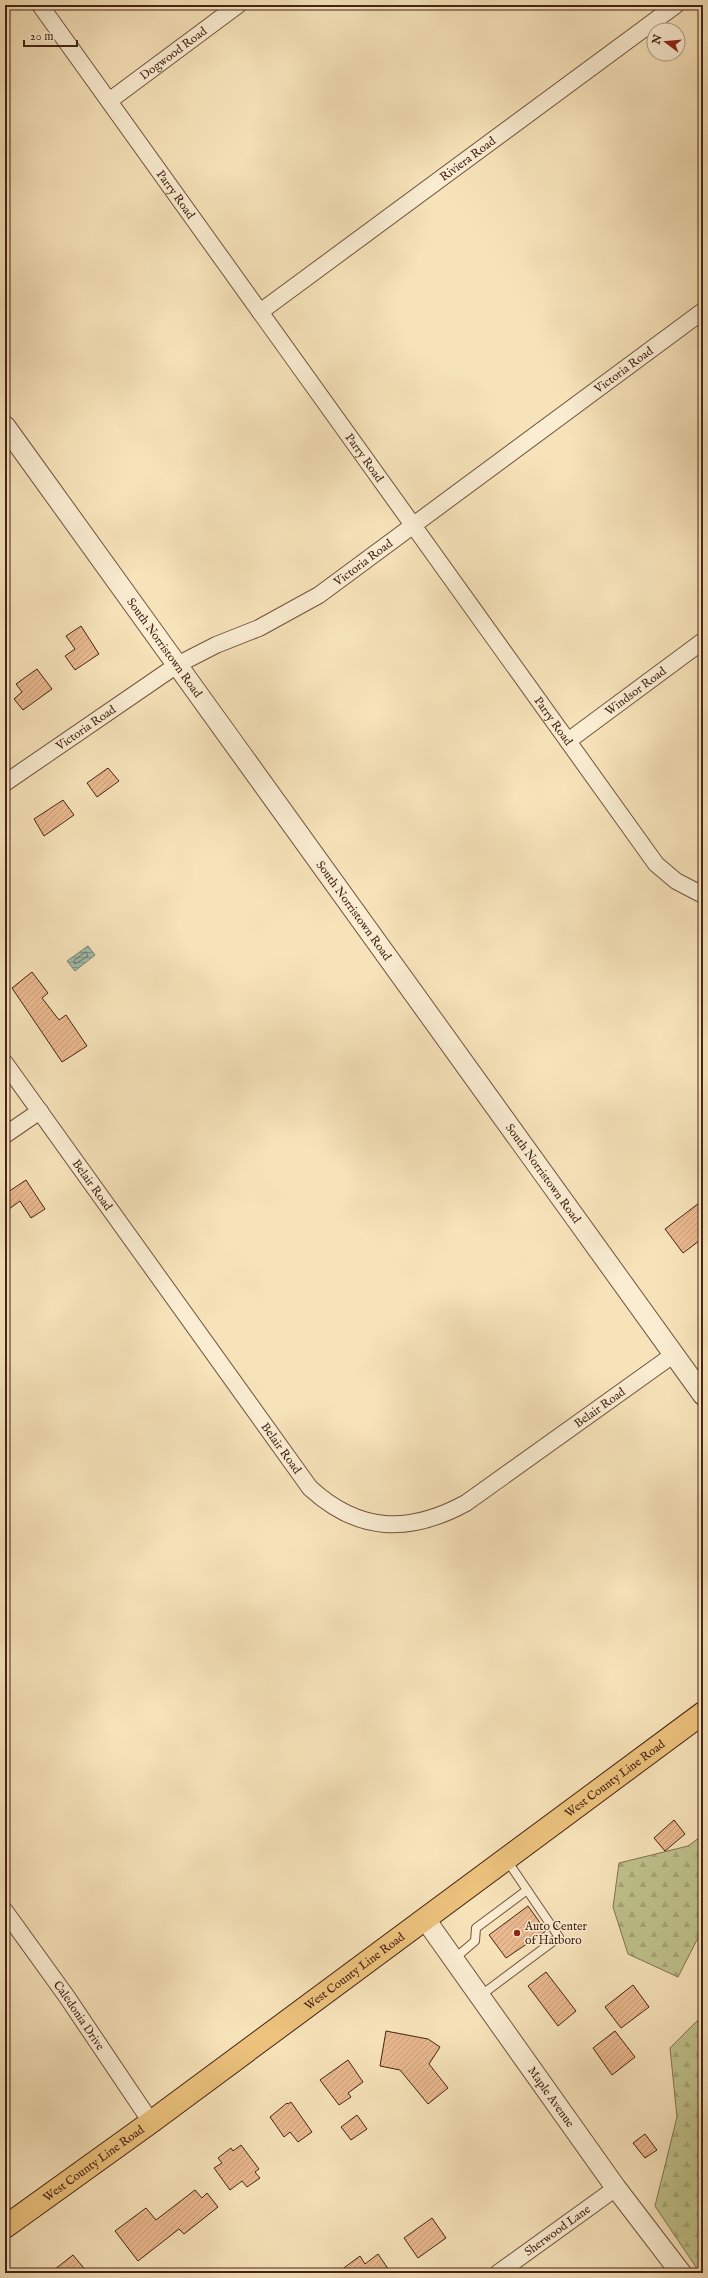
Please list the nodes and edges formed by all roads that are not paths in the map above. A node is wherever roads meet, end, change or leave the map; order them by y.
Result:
1 (40, 5) edge
2 (238, 5) edge
3 (676, 5) edge
4 (109, 101) junction
5 (703, 311) edge
6 (260, 312) junction
7 (5, 426) edge
8 (414, 526) junction
9 (703, 641) edge
10 (177, 666) junction
11 (568, 742) junction
12 (5, 783) edge
13 (703, 895) edge
14 (5, 1063) edge
15 (40, 1111) junction
16 (5, 1135) edge
17 (674, 1355) junction
18 (703, 1395) edge
19 (703, 1713) edge
20 (506, 1859) junction
21 (527, 1890) junction
22 (5, 1911) edge
23 (425, 1919) junction
24 (454, 1960) junction
25 (480, 1996) junction
26 (151, 2122) junction
27 (616, 2188) junction
28 (5, 2227) edge
29 (498, 2273) edge
30 (681, 2273) edge

1 - 4 street, Parry Road
2 - 4 street, Dogwood Road
3 - 6 street, Riviera Road
4 - 6 street, Parry Road
5 - 8 street, Victoria Road
6 - 8 street, Parry Road
7 - 10 street, South Norristown Road
8 - 10 street, Victoria Road
8 - 11 street, Parry Road
9 - 11 street, Windsor Road
10 - 12 street, Victoria Road
10 - 17 street, South Norristown Road
11 - 13 street, Parry Road
14 - 15 street, Belair Road
15 - 16 street
15 - 17 street, Belair Road
17 - 18 street, South Norristown Road
19 - 20 main road, West County Line Road
20 - 21 lane
20 - 23 main road, West County Line Road
21 - 24 lane
21 - 25 lane
22 - 26 street, Caledonia Drive
23 - 24 street, Maple Avenue
23 - 26 main road, West County Line Road
24 - 25 street, Maple Avenue
25 - 27 street, Maple Avenue
26 - 28 main road, West County Line Road
27 - 29 street, Sherwood Lane
27 - 30 street, Maple Avenue

